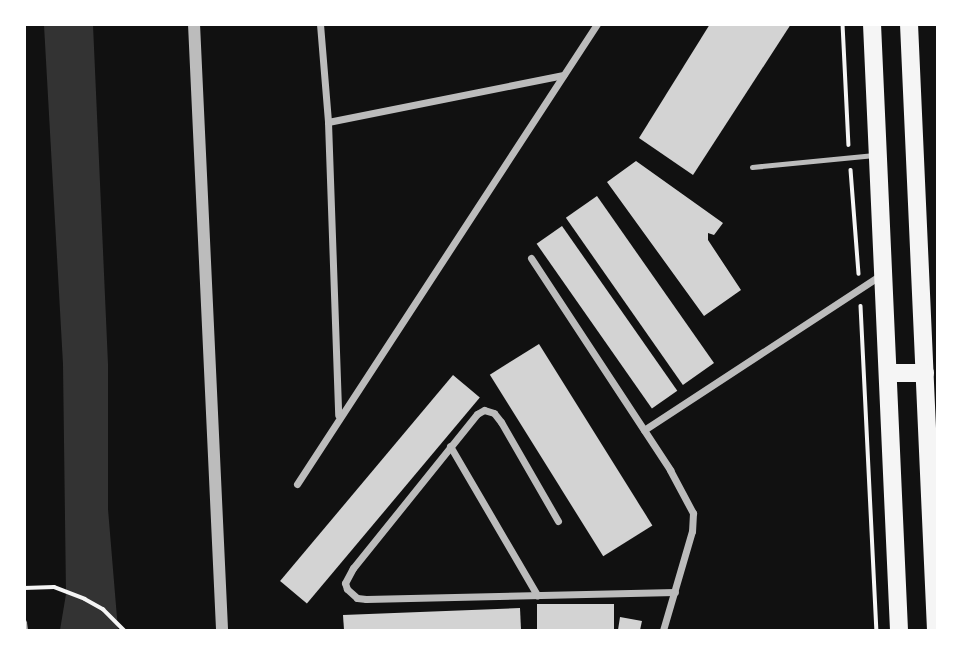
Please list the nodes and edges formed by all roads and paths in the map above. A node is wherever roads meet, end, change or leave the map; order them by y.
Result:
1 (194, 24) edge
2 (320, 24) edge
3 (597, 24) edge
4 (844, 24) edge
5 (872, 24) edge
6 (909, 24) edge
7 (847, 66) dead end
8 (563, 75) junction
9 (846, 85) junction
10 (328, 122) junction
11 (877, 155) junction
12 (850, 159) junction
13 (752, 167) dead end
14 (531, 258) dead end
15 (882, 274) junction
16 (860, 288) junction
17 (888, 373) junction
18 (925, 373) junction
19 (932, 413) edge
20 (338, 416) junction
21 (644, 430) junction
22 (450, 446) junction
23 (297, 484) dead end
24 (934, 499) edge
25 (558, 521) dead end
26 (936, 581) edge
27 (24, 588) edge
28 (675, 592) junction
29 (537, 595) junction
30 (24, 621) edge
31 (25, 631) edge
32 (124, 631) edge
33 (222, 631) edge
34 (663, 631) edge
35 (877, 631) edge
36 (899, 631) edge
37 (936, 631) edge

1 - 33 street
2 - 10 street
3 - 8 street
4 - 9 path
5 - 11 main road
6 - 18 main road
7 - 9 path
8 - 10 street
8 - 20 street
9 - 12 path
10 - 20 street
11 - 12 lane
11 - 15 main road
12 - 13 lane
12 - 16 path
14 - 21 street
15 - 16 street
15 - 17 main road
16 - 21 street
16 - 35 path
17 - 18 main road
17 - 36 main road
18 - 19 main road
19 - 24 main road
20 - 23 street
21 - 28 street
22 - 25 street
22 - 29 street
22 - 29 street
24 - 26 main road
26 - 37 main road
27 - 32 path
28 - 29 street
28 - 34 street
30 - 31 lane

